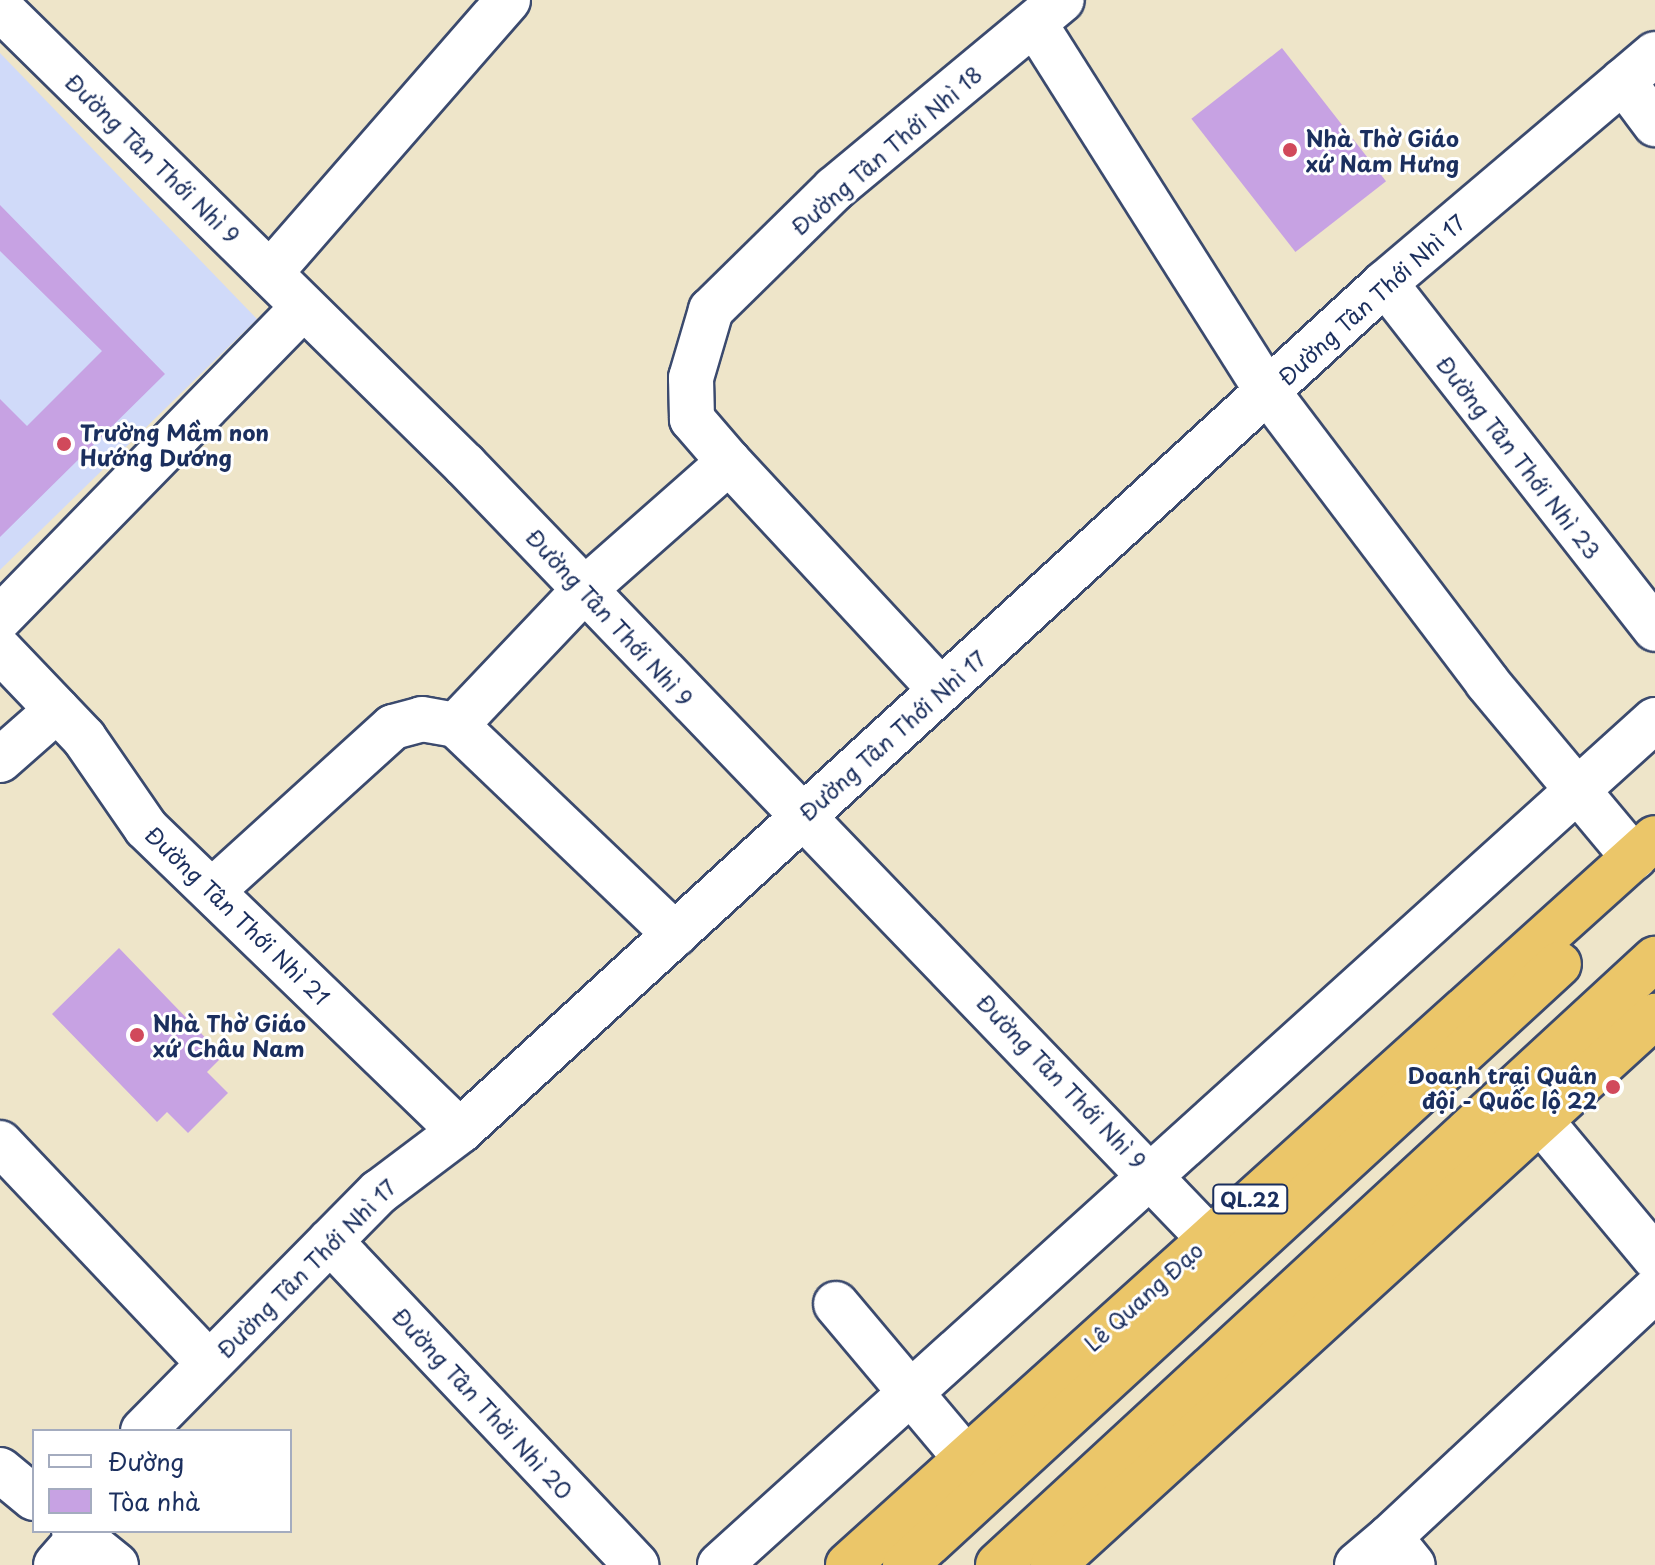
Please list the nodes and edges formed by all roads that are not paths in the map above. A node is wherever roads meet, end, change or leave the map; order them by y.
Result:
1 (508, 0) edge
2 (0, 8) edge
3 (1048, 12) edge
4 (1639, 68) edge
5 (1655, 124) edge
6 (270, 273) junction
7 (1385, 283) junction
8 (302, 308) junction
9 (1268, 392) junction
10 (729, 462) junction
11 (585, 589) junction
12 (0, 618) edge
13 (1655, 629) edge
14 (0, 650) edge
15 (941, 690) junction
16 (57, 710) junction
17 (1655, 720) edge
18 (456, 725) junction
19 (0, 760) edge
20 (1578, 791) junction
21 (800, 819) junction
22 (1648, 857) edge
23 (212, 891) junction
24 (675, 934) junction
25 (1655, 959) edge
26 (1655, 1016) edge
27 (1528, 1103) junction
28 (460, 1131) junction
29 (0, 1143) edge
30 (1152, 1174) junction
31 (1208, 1237) junction
32 (330, 1241) junction
33 (1655, 1258) edge
34 (1655, 1290) edge
35 (836, 1304) dead end
36 (209, 1363) junction
37 (907, 1389) junction
38 (145, 1429) edge
39 (964, 1456) junction
40 (0, 1470) edge
41 (32, 1496) edge
42 (71, 1544) edge
43 (1401, 1551) edge
44 (116, 1565) edge
45 (636, 1565) edge
46 (720, 1565) edge
47 (848, 1565) edge
48 (905, 1565) edge
49 (998, 1565) edge
50 (1053, 1565) edge
51 (1357, 1565) edge

1 - 6 street
2 - 6 street, Đường Tân Thới Nhì 9
3 - 9 street
3 - 10 street, Đường Tân Thới Nhì 18
4 - 5 street
4 - 7 street, Đường Tân Thới Nhì 17
6 - 8 street, Đường Tân Thới Nhì 9
7 - 9 street, Đường Tân Thới Nhì 17
7 - 13 street, Đường Tân Thới Nhì 23
8 - 11 street, Đường Tân Thới Nhì 9
8 - 12 street
9 - 15 street, Đường Tân Thới Nhì 17
9 - 20 street
10 - 11 street
10 - 15 street, Đường Tân Thới Nhì 18
11 - 18 street
11 - 21 street, Đường Tân Thới Nhì 9
14 - 16 street, Đường Tân Thới Nhì 21
15 - 21 street, Đường Tân Thới Nhì 17
16 - 19 street
16 - 23 street, Đường Tân Thới Nhì 21
17 - 20 street
18 - 23 street
18 - 24 street
20 - 22 street
20 - 30 street
21 - 24 street, Đường Tân Thới Nhì 17
21 - 30 street, Đường Tân Thới Nhì 9
22 - 31 highway, Lê Quang Đạo / QL.22
22 - 48 highway, Lê Quang Đạo / QL.22
23 - 28 street, Đường Tân Thới Nhì 21
24 - 28 street, Đường Tân Thới Nhì 17
25 - 27 highway
26 - 27 highway
27 - 33 street
27 - 49 highway
27 - 50 highway
28 - 32 street, Đường Tân Thới Nhì 17
29 - 36 street
30 - 31 street, Đường Tân Thới Nhì 9
30 - 37 street
31 - 39 highway, Lê Quang Đạo / QL.22
32 - 36 street, Đường Tân Thới Nhì 17
32 - 45 street, Đường Tân Thời Nhì 20
34 - 43 street
35 - 37 street
36 - 38 street, Đường Tân Thới Nhì 17
37 - 39 street
37 - 46 street
39 - 47 highway, Lê Quang Đạo / QL.22
40 - 41 street
42 - 44 street
43 - 51 street

